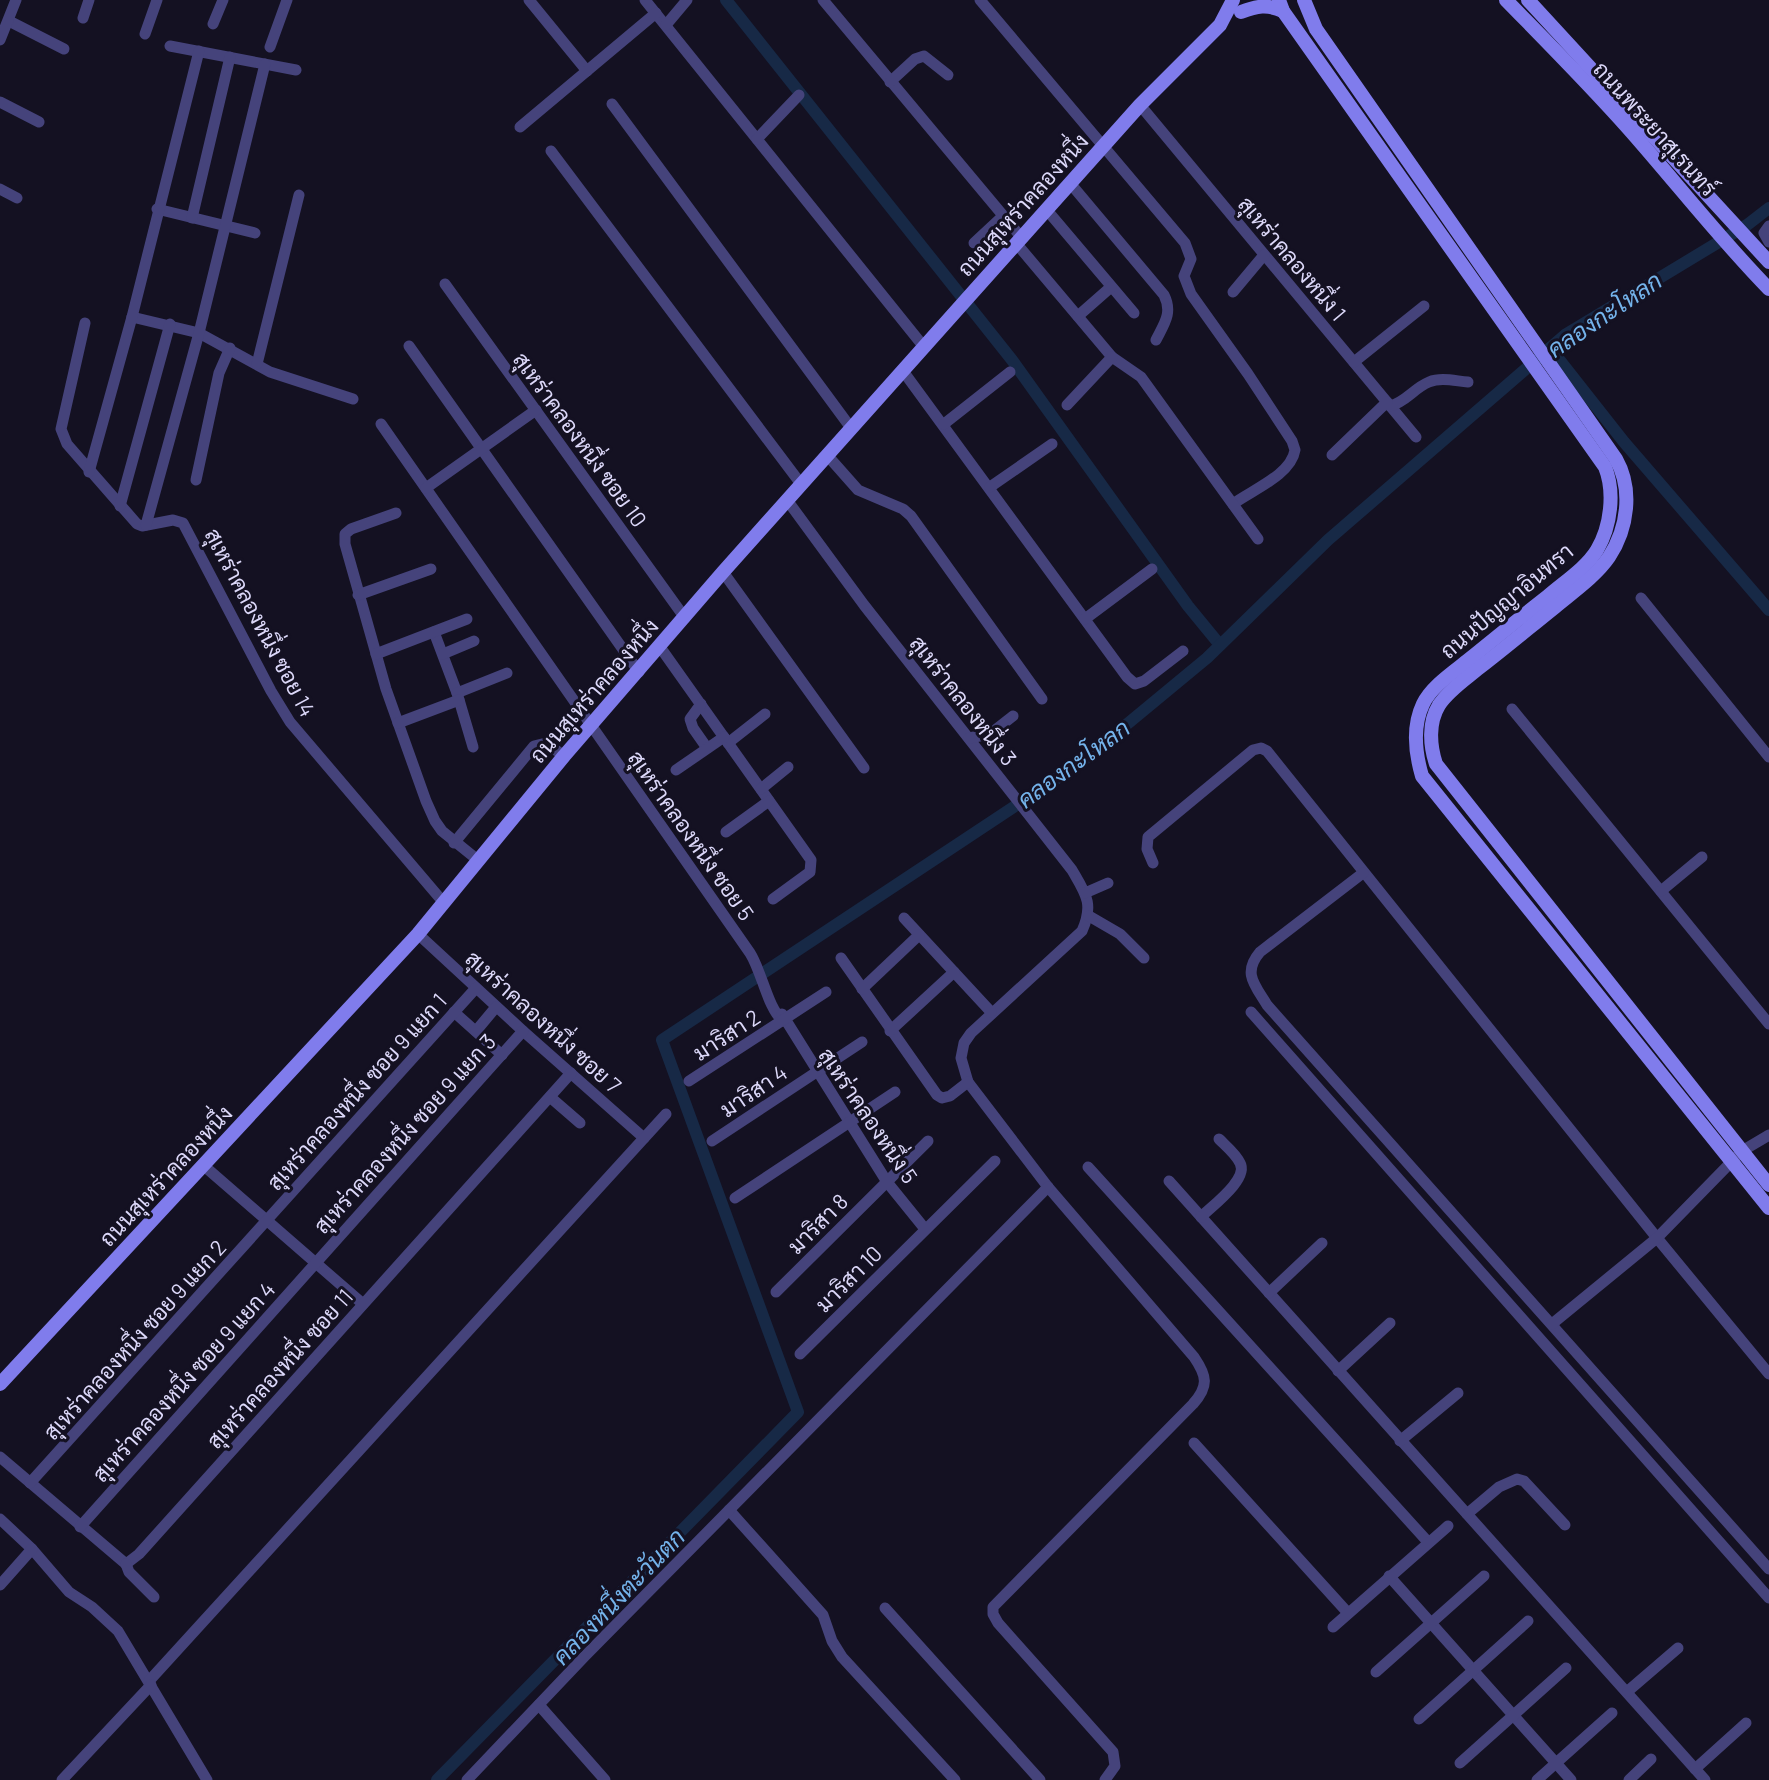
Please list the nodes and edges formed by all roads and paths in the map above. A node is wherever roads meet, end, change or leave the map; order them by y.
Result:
1 (16, 0) edge
2 (89, 0) edge
3 (157, 0) edge
4 (223, 0) edge
5 (287, 0) edge
6 (529, 0) edge
7 (687, 0) edge
8 (823, 0) edge
9 (980, 0) edge
10 (1253, 0) edge
11 (1304, 0) edge
12 (1506, 0) edge
13 (1528, 0) edge
14 (648, 1) edge
15 (1234, 3) edge
16 (1281, 6) edge
17 (656, 13) junction
18 (83, 18) dead end
19 (9, 21) junction
20 (213, 24) dead end
21 (666, 25) junction
22 (145, 34) dead end
23 (0, 40) edge
24 (170, 46) dead end
25 (270, 47) dead end
26 (64, 49) dead end
27 (199, 51) junction
28 (230, 57) junction
29 (265, 64) junction
30 (296, 70) dead end
31 (587, 71) junction
32 (948, 75) dead end
33 (890, 82) junction
34 (799, 95) dead end
35 (0, 102) edge
36 (612, 104) dead end
37 (1140, 105) junction
38 (39, 122) dead end
39 (520, 127) dead end
40 (757, 139) junction
41 (1104, 145) junction
42 (551, 151) dead end
43 (1070, 183) junction
44 (0, 189) edge
45 (299, 195) dead end
46 (17, 198) dead end
47 (157, 209) junction
48 (1046, 209) junction
49 (1003, 216) junction
50 (192, 218) junction
51 (226, 226) junction
52 (1769, 226) edge
53 (255, 233) dead end
54 (1018, 240) junction
55 (1769, 242) edge
56 (974, 243) dead end
57 (1264, 255) junction
58 (1768, 259) edge
59 (445, 284) dead end
60 (1111, 287) junction
61 (1769, 289) edge
62 (1233, 292) dead end
63 (1424, 306) dead end
64 (1134, 313) dead end
65 (1078, 316) junction
66 (132, 317) junction
67 (85, 323) dead end
68 (170, 324) junction
69 (199, 333) junction
70 (1156, 340) dead end
71 (409, 346) dead end
72 (924, 347) junction
73 (230, 348) junction
74 (1112, 357) junction
75 (1354, 362) junction
76 (257, 364) junction
77 (903, 371) junction
78 (1010, 372) dead end
79 (1468, 382) dead end
80 (353, 399) dead end
81 (1389, 404) junction
82 (1067, 405) dead end
83 (536, 410) junction
84 (381, 424) dead end
85 (944, 424) junction
86 (851, 428) junction
87 (1416, 437) dead end
88 (1052, 444) dead end
89 (480, 450) junction
90 (827, 455) junction
91 (1332, 455) dead end
92 (89, 472) junction
93 (196, 480) dead end
94 (801, 484) junction
95 (990, 487) junction
96 (426, 488) junction
97 (787, 500) junction
98 (1233, 504) junction
99 (120, 506) junction
100 (396, 513) dead end
101 (146, 525) junction
102 (1258, 539) dead end
103 (431, 569) dead end
104 (1152, 569) dead end
105 (723, 572) junction
106 (358, 595) junction
107 (1641, 598) dead end
108 (685, 618) junction
109 (467, 619) dead end
110 (1085, 619) junction
111 (434, 632) junction
112 (474, 641) dead end
113 (660, 647) junction
114 (1183, 651) dead end
115 (376, 654) junction
116 (443, 654) junction
117 (639, 672) junction
118 (507, 673) dead end
119 (458, 696) junction
120 (1042, 699) dead end
121 (701, 704) junction
122 (1512, 709) dead end
123 (765, 714) dead end
124 (1013, 716) dead end
125 (398, 723) junction
126 (590, 726) junction
127 (969, 738) junction
128 (726, 740) junction
129 (473, 747) dead end
130 (707, 748) junction
131 (564, 756) junction
132 (1769, 757) edge
133 (788, 767) dead end
134 (864, 768) dead end
135 (676, 770) dead end
136 (761, 789) junction
137 (769, 801) junction
138 (726, 832) dead end
139 (454, 843) junction
140 (1702, 857) dead end
141 (479, 861) junction
142 (1153, 863) dead end
143 (1363, 873) junction
144 (1108, 883) dead end
145 (1661, 891) junction
146 (1085, 893) junction
147 (773, 899) dead end
148 (444, 903) junction
149 (1089, 916) junction
150 (904, 918) dead end
151 (418, 934) junction
152 (919, 935) junction
153 (841, 958) dead end
154 (1144, 958) dead end
155 (759, 968) joint
156 (954, 972) junction
157 (476, 988) junction
158 (862, 989) junction
159 (826, 992) dead end
160 (496, 1007) junction
161 (454, 1012) junction
162 (991, 1012) junction
163 (1251, 1012) dead end
164 (783, 1021) junction
165 (1769, 1024) edge
166 (476, 1031) junction
167 (523, 1031) junction
168 (890, 1031) junction
169 (862, 1042) dead end
170 (502, 1055) junction
171 (816, 1072) junction
172 (571, 1073) junction
173 (689, 1081) dead end
174 (968, 1082) junction
175 (895, 1092) dead end
176 (550, 1097) junction
177 (666, 1114) dead end
178 (580, 1123) dead end
179 (849, 1123) junction
180 (1769, 1135) edge
181 (644, 1138) junction
182 (1219, 1139) dead end
183 (712, 1141) dead end
184 (928, 1141) dead end
185 (1737, 1157) junction
186 (995, 1161) dead end
187 (203, 1165) junction
188 (1088, 1167) dead end
189 (1169, 1181) dead end
190 (887, 1182) junction
191 (1769, 1185) edge
192 (1048, 1187) junction
193 (735, 1198) dead end
194 (1769, 1208) edge
195 (1201, 1217) junction
196 (267, 1220) junction
197 (925, 1229) junction
198 (1657, 1238) junction
199 (1322, 1243) dead end
200 (315, 1262) junction
201 (776, 1292) dead end
202 (1269, 1293) junction
203 (363, 1304) junction
204 (1540, 1311) junction
205 (1390, 1323) dead end
206 (1526, 1323) junction
207 (1556, 1329) junction
208 (1546, 1346) junction
209 (800, 1354) dead end
210 (1338, 1371) junction
211 (1769, 1374) edge
212 (0, 1384) edge
213 (1458, 1393) dead end
214 (1400, 1441) junction
215 (1194, 1443) dead end
216 (0, 1457) edge
217 (30, 1483) junction
218 (729, 1510) junction
219 (1467, 1514) junction
220 (0, 1519) edge
221 (1565, 1525) dead end
222 (1448, 1526) dead end
223 (80, 1527) junction
224 (1428, 1542) junction
225 (32, 1549) junction
226 (126, 1564) junction
227 (1769, 1569) edge
228 (1389, 1576) junction
229 (1484, 1576) dead end
230 (0, 1585) edge
231 (154, 1597) dead end
232 (1769, 1598) edge
233 (885, 1608) dead end
234 (1348, 1613) junction
235 (1528, 1621) dead end
236 (1431, 1623) junction
237 (1333, 1627) dead end
238 (1678, 1648) dead end
239 (1566, 1668) dead end
240 (1474, 1671) junction
241 (1376, 1672) dead end
242 (150, 1683) junction
243 (1628, 1691) junction
244 (539, 1705) junction
245 (1612, 1713) dead end
246 (1514, 1716) junction
247 (1419, 1719) dead end
248 (1746, 1723) dead end
249 (1651, 1759) dead end
250 (1460, 1763) dead end
251 (1556, 1763) junction
252 (1695, 1769) junction
253 (470, 1779) edge
254 (62, 1780) edge
255 (207, 1780) edge
256 (605, 1780) edge
257 (955, 1780) edge
258 (1040, 1780) edge
259 (1105, 1780) edge
260 (1537, 1780) edge
261 (1571, 1780) edge
262 (1629, 1780) edge
263 (1705, 1780) edge

1 - 19 street
2 - 18 street
3 - 22 street
4 - 20 street
5 - 25 street
6 - 31 street
7 - 21 street
8 - 33 street
9 - 41 street
10 - 15 street, ถนนสุเหร่าคลองหนึ่ง
11 - 185 street, ถนนปัญญาอินทรา
12 - 61 street, ถนนพระยาสุเรนทร์
13 - 58 street, ถนนพระยาสุเรนทร์
14 - 17 street
15 - 16 street
15 - 37 street, ถนนสุเหร่าคลองหนึ่ง
16 - 185 street, ถนนปัญญาอินทรา
17 - 21 street
17 - 31 street
19 - 23 street
19 - 26 street
21 - 40 street
24 - 27 street
27 - 28 street
27 - 47 street
28 - 29 street
28 - 50 street
29 - 30 street
29 - 51 street
31 - 39 street
32 - 33 street
33 - 49 street
34 - 40 street
35 - 38 street
36 - 86 street
37 - 41 street, ถนนสุเหร่าคลองหนึ่ง
37 - 57 street, สุเหร่าคลองหนึ่ง 1
40 - 72 street
41 - 43 street, ถนนสุเหร่าคลองหนึ่ง
41 - 98 street
42 - 94 street
43 - 48 street, ถนนสุเหร่าคลองหนึ่ง
43 - 70 street
44 - 46 street
45 - 76 street
47 - 50 street
47 - 66 street
48 - 54 street, ถนนสุเหร่าคลองหนึ่ง
48 - 60 street
49 - 54 street
49 - 56 street
50 - 51 street
51 - 53 street
51 - 69 street
52 - 55 street
54 - 65 street
54 - 72 street, ถนนสุเหร่าคลองหนึ่ง
57 - 62 street
57 - 75 street, สุเหร่าคลองหนึ่ง 1
59 - 83 street, สุเหร่าคลองหนึ่ง ซอย 10
60 - 64 street
60 - 65 street
63 - 75 street
65 - 74 street
66 - 68 street
66 - 92 street
67 - 92 street
68 - 69 street
68 - 99 street
69 - 73 street
69 - 101 street
71 - 89 street
72 - 77 street, ถนนสุเหร่าคลองหนึ่ง
73 - 76 street
73 - 93 street
74 - 82 street
74 - 98 street
75 - 81 street, สุเหร่าคลองหนึ่ง 1
76 - 80 street
77 - 85 street
77 - 86 street, ถนนสุเหร่าคลองหนึ่ง
78 - 85 street
79 - 81 street
81 - 87 street, สุเหร่าคลองหนึ่ง 1
81 - 91 street
83 - 89 street
83 - 108 street, สุเหร่าคลองหนึ่ง ซอย 10
84 - 96 street, สุเหร่าคลองหนึ่ง ซอย 5
85 - 95 street
86 - 90 street, ถนนสุเหร่าคลองหนึ่ง
88 - 95 street
89 - 96 street
89 - 117 street
90 - 94 street, ถนนสุเหร่าคลองหนึ่ง
90 - 120 street
92 - 99 street
94 - 97 street, ถนนสุเหร่าคลองหนึ่ง
95 - 110 street
96 - 126 street, สุเหร่าคลองหนึ่ง ซอย 5
97 - 105 street, ถนนสุเหร่าคลองหนึ่ง
97 - 127 street, สุเหร่าคลองหนึ่ง 3
98 - 102 street
99 - 101 street
100 - 106 street
101 - 148 street, สุเหร่าคลองหนึ่ง ซอย 14
103 - 106 street
104 - 110 street
105 - 108 street, ถนนสุเหร่าคลองหนึ่ง
105 - 134 street
106 - 115 street
107 - 132 street
108 - 113 street, ถนนสุเหร่าคลองหนึ่ง
109 - 111 street
110 - 114 street
111 - 115 street
111 - 116 street
112 - 116 street
113 - 117 street, ถนนสุเหร่าคลองหนึ่ง
113 - 121 street
115 - 125 street
116 - 119 street
117 - 126 street, ถนนสุเหร่าคลองหนึ่ง
118 - 119 street
119 - 125 street
119 - 129 street
121 - 128 street
121 - 130 street
122 - 145 street
123 - 128 street
124 - 127 street
125 - 139 street
126 - 131 street, ถนนสุเหร่าคลองหนึ่ง
126 - 155 street, สุเหร่าคลองหนึ่ง ซอย 5
127 - 146 street, สุเหร่าคลองหนึ่ง 3
128 - 130 street
128 - 136 street
130 - 135 street
131 - 139 street
131 - 141 street, ถนนสุเหร่าคลองหนึ่ง
133 - 136 street
136 - 137 street
137 - 138 street
137 - 147 street
139 - 141 street
140 - 145 street
141 - 148 street, ถนนสุเหร่าคลองหนึ่ง
142 - 143 street
143 - 198 street
143 - 204 street
144 - 146 street
145 - 165 street
146 - 149 street, สุเหร่าคลองหนึ่ง 3
148 - 151 street, ถนนสุเหร่าคลองหนึ่ง
149 - 154 street
149 - 162 street
150 - 152 street
151 - 157 street, สุเหร่าคลองหนึ่ง ซอย 7
151 - 187 street, ถนนสุเหร่าคลองหนึ่ง
152 - 156 street
152 - 158 street
153 - 158 street
155 - 164 street, สุเหร่าคลองหนึ่ง 5
156 - 162 street
156 - 168 street
157 - 160 street, สุเหร่าคลองหนึ่ง ซอย 7
157 - 161 street, สุเหร่าคลองหนึ่ง ซอย 9 แยก 1
158 - 168 street
159 - 164 street, มาริสา 2
160 - 166 street
160 - 167 street, สุเหร่าคลองหนึ่ง ซอย 7
161 - 166 street
161 - 196 street, สุเหร่าคลองหนึ่ง ซอย 9 แยก 1
162 - 174 street
163 - 206 street
164 - 171 street, สุเหร่าคลองหนึ่ง 5
164 - 173 street, มาริสา 2
166 - 170 street
167 - 170 street, สุเหร่าคลองหนึ่ง ซอย 9 แยก 3
167 - 172 street, สุเหร่าคลองหนึ่ง ซอย 7
168 - 174 street
169 - 171 street, มาริสา 4
170 - 200 street, สุเหร่าคลองหนึ่ง ซอย 9 แยก 3
171 - 179 street, สุเหร่าคลองหนึ่ง 5
171 - 183 street, มาริสา 4
172 - 176 street, สุเหร่าคลองหนึ่ง ซอย 11
172 - 181 street, สุเหร่าคลองหนึ่ง ซอย 7
174 - 192 street
175 - 179 street
176 - 178 street
176 - 203 street, สุเหร่าคลองหนึ่ง ซอย 11
177 - 181 street
179 - 190 street, สุเหร่าคลองหนึ่ง 5
179 - 193 street
180 - 185 street
181 - 242 street
182 - 195 street
184 - 190 street, มาริสา 8
185 - 191 street, ถนนปัญญาอินทรา
185 - 194 street, ถนนปัญญาอินทรา
185 - 198 street
186 - 197 street, มาริสา 10
187 - 196 street
187 - 212 street, ถนนสุเหร่าคลองหนึ่ง
188 - 224 street
189 - 195 street
190 - 197 street, สุเหร่าคลองหนึ่ง 5
190 - 201 street, มาริสา 8
192 - 218 street
192 - 259 street
195 - 202 street
196 - 200 street
196 - 217 street, สุเหร่าคลองหนึ่ง ซอย 9 แยก 2
197 - 209 street, มาริสา 10
198 - 207 street
198 - 211 street
199 - 202 street
200 - 203 street
200 - 223 street, สุเหร่าคลองหนึ่ง ซอย 9 แยก 4
202 - 210 street
203 - 226 street, สุเหร่าคลองหนึ่ง ซอย 11
204 - 206 street
204 - 207 street
205 - 210 street
206 - 208 street
207 - 208 street
207 - 227 street
208 - 232 street
210 - 214 street
213 - 214 street
214 - 219 street
215 - 234 street
216 - 217 street
217 - 223 street
218 - 244 street
218 - 257 street
219 - 221 street
219 - 243 street
220 - 225 street
222 - 224 street
223 - 226 street
224 - 228 street
225 - 230 street
225 - 242 street
226 - 231 street
228 - 234 street
228 - 236 street
229 - 236 street
233 - 258 street
234 - 237 street
235 - 240 street
236 - 240 street
236 - 241 street
238 - 243 street
239 - 246 street
240 - 246 street
240 - 247 street
242 - 254 street
242 - 255 street
243 - 252 street
244 - 253 street
244 - 256 street
245 - 251 street
246 - 250 street
246 - 251 street
248 - 252 street
249 - 262 street
251 - 260 street
251 - 261 street
252 - 263 street

